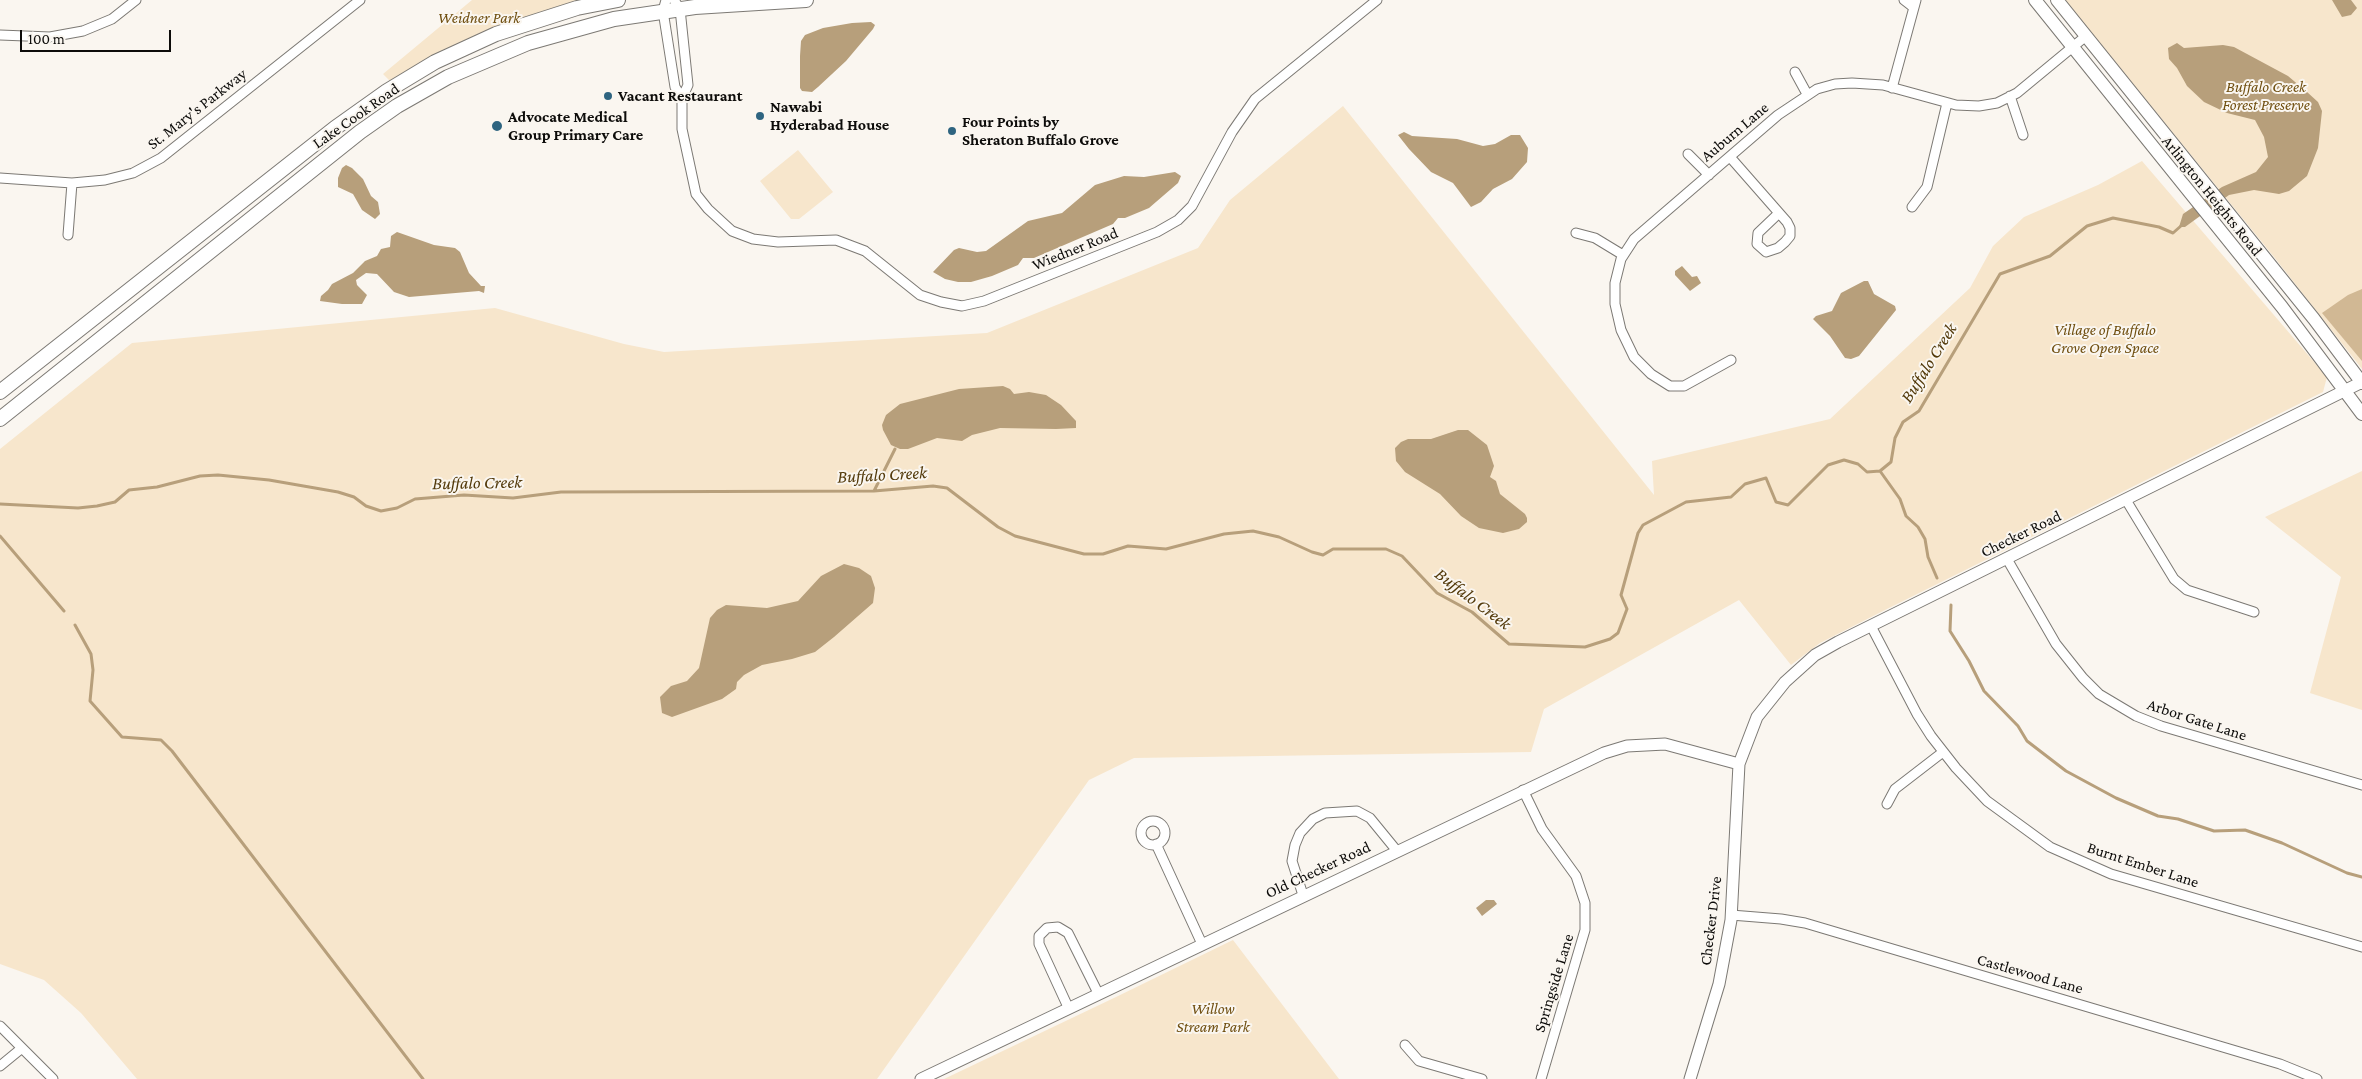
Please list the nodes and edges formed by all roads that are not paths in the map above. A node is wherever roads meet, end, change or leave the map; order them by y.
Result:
1 (136, 0) edge
2 (360, 0) edge
3 (618, 0) edge
4 (806, 0) edge
5 (1377, 0) edge
6 (1904, 0) edge
7 (2035, 0) edge
8 (2058, 0) edge
9 (1914, 3) edge
10 (677, 5) edge
11 (664, 6) edge
12 (0, 35) edge
13 (2086, 36) junction
14 (2073, 48) junction
15 (1795, 72) dead end
16 (1892, 88) junction
17 (1807, 94) junction
18 (2010, 96) junction
19 (682, 98) junction
20 (1948, 103) junction
21 (2023, 135) dead end
22 (1688, 154) dead end
23 (1730, 157) junction
24 (1709, 175) junction
25 (0, 178) edge
26 (72, 183) junction
27 (1912, 207) dead end
28 (1779, 214) dead end
29 (1576, 233) dead end
30 (68, 235) dead end
31 (1623, 256) junction
32 (1731, 360) dead end
33 (2362, 382) edge
34 (0, 392) edge
35 (2345, 392) junction
36 (2362, 414) edge
37 (0, 419) edge
38 (2126, 500) junction
39 (2007, 559) junction
40 (2254, 612) dead end
41 (1870, 626) junction
42 (1943, 752) junction
43 (1739, 764) junction
44 (2362, 785) edge
45 (1523, 790) junction
46 (1887, 804) dead end
47 (1156, 844) dead end
48 (1397, 851) junction
49 (1303, 895) junction
50 (1731, 915) junction
51 (1202, 944) junction
52 (2362, 947) edge
53 (1098, 993) junction
54 (1068, 1008) junction
55 (0, 1026) edge
56 (1406, 1045) dead end
57 (22, 1048) junction
58 (0, 1066) edge
59 (54, 1079) edge
60 (921, 1079) edge
61 (1482, 1079) edge
62 (1541, 1079) edge
63 (1690, 1079) edge
64 (2317, 1079) edge

1 - 12 street
2 - 26 street, St. Mary's Parkway
3 - 34 main road, Lake Cook Road
4 - 10 main road, Lake Cook Road
5 - 19 street, Wiedner Road
6 - 9 street
7 - 14 main road, Arlington Heights Road
8 - 13 main road, Arlington Heights Road
9 - 16 street
10 - 11 main road, Lake Cook Road
10 - 19 street
11 - 19 street
11 - 37 main road, Lake Cook Road
13 - 14 street, Auburn Lane
13 - 33 main road, Arlington Heights Road
14 - 18 street, Auburn Lane
14 - 35 main road, Arlington Heights Road
15 - 17 street
16 - 17 street, Auburn Lane
16 - 20 street, Auburn Lane
17 - 23 street, Auburn Lane
18 - 20 street, Auburn Lane
18 - 21 street
20 - 27 street
22 - 24 street
23 - 24 street, Auburn Lane
23 - 28 street
24 - 31 street, Auburn Lane
25 - 26 street, St. Mary's Parkway
26 - 30 street
29 - 31 street
31 - 32 street, Auburn Lane
33 - 35 street, Checker Road
35 - 36 main road, Arlington Heights Road
35 - 38 street, Checker Road
38 - 39 street, Checker Road
38 - 40 street
39 - 41 street, Checker Road
39 - 44 street, Arbor Gate Lane
41 - 42 street, Burnt Ember Lane
41 - 43 street, Checker Road
42 - 46 street
42 - 52 street, Burnt Ember Lane
43 - 45 street, Old Checker Road
43 - 50 street, Checker Drive
45 - 48 street, Old Checker Road
45 - 62 street, Springside Lane
47 - 51 street
48 - 49 street, Old Checker Road
48 - 49 street
49 - 51 street, Old Checker Road
50 - 63 street, Checker Drive
50 - 64 street, Castlewood Lane
51 - 53 street, Old Checker Road
53 - 54 street, Old Checker Road
53 - 54 street
54 - 60 street, Old Checker Road
55 - 57 street
56 - 61 street
57 - 58 street
57 - 59 street

